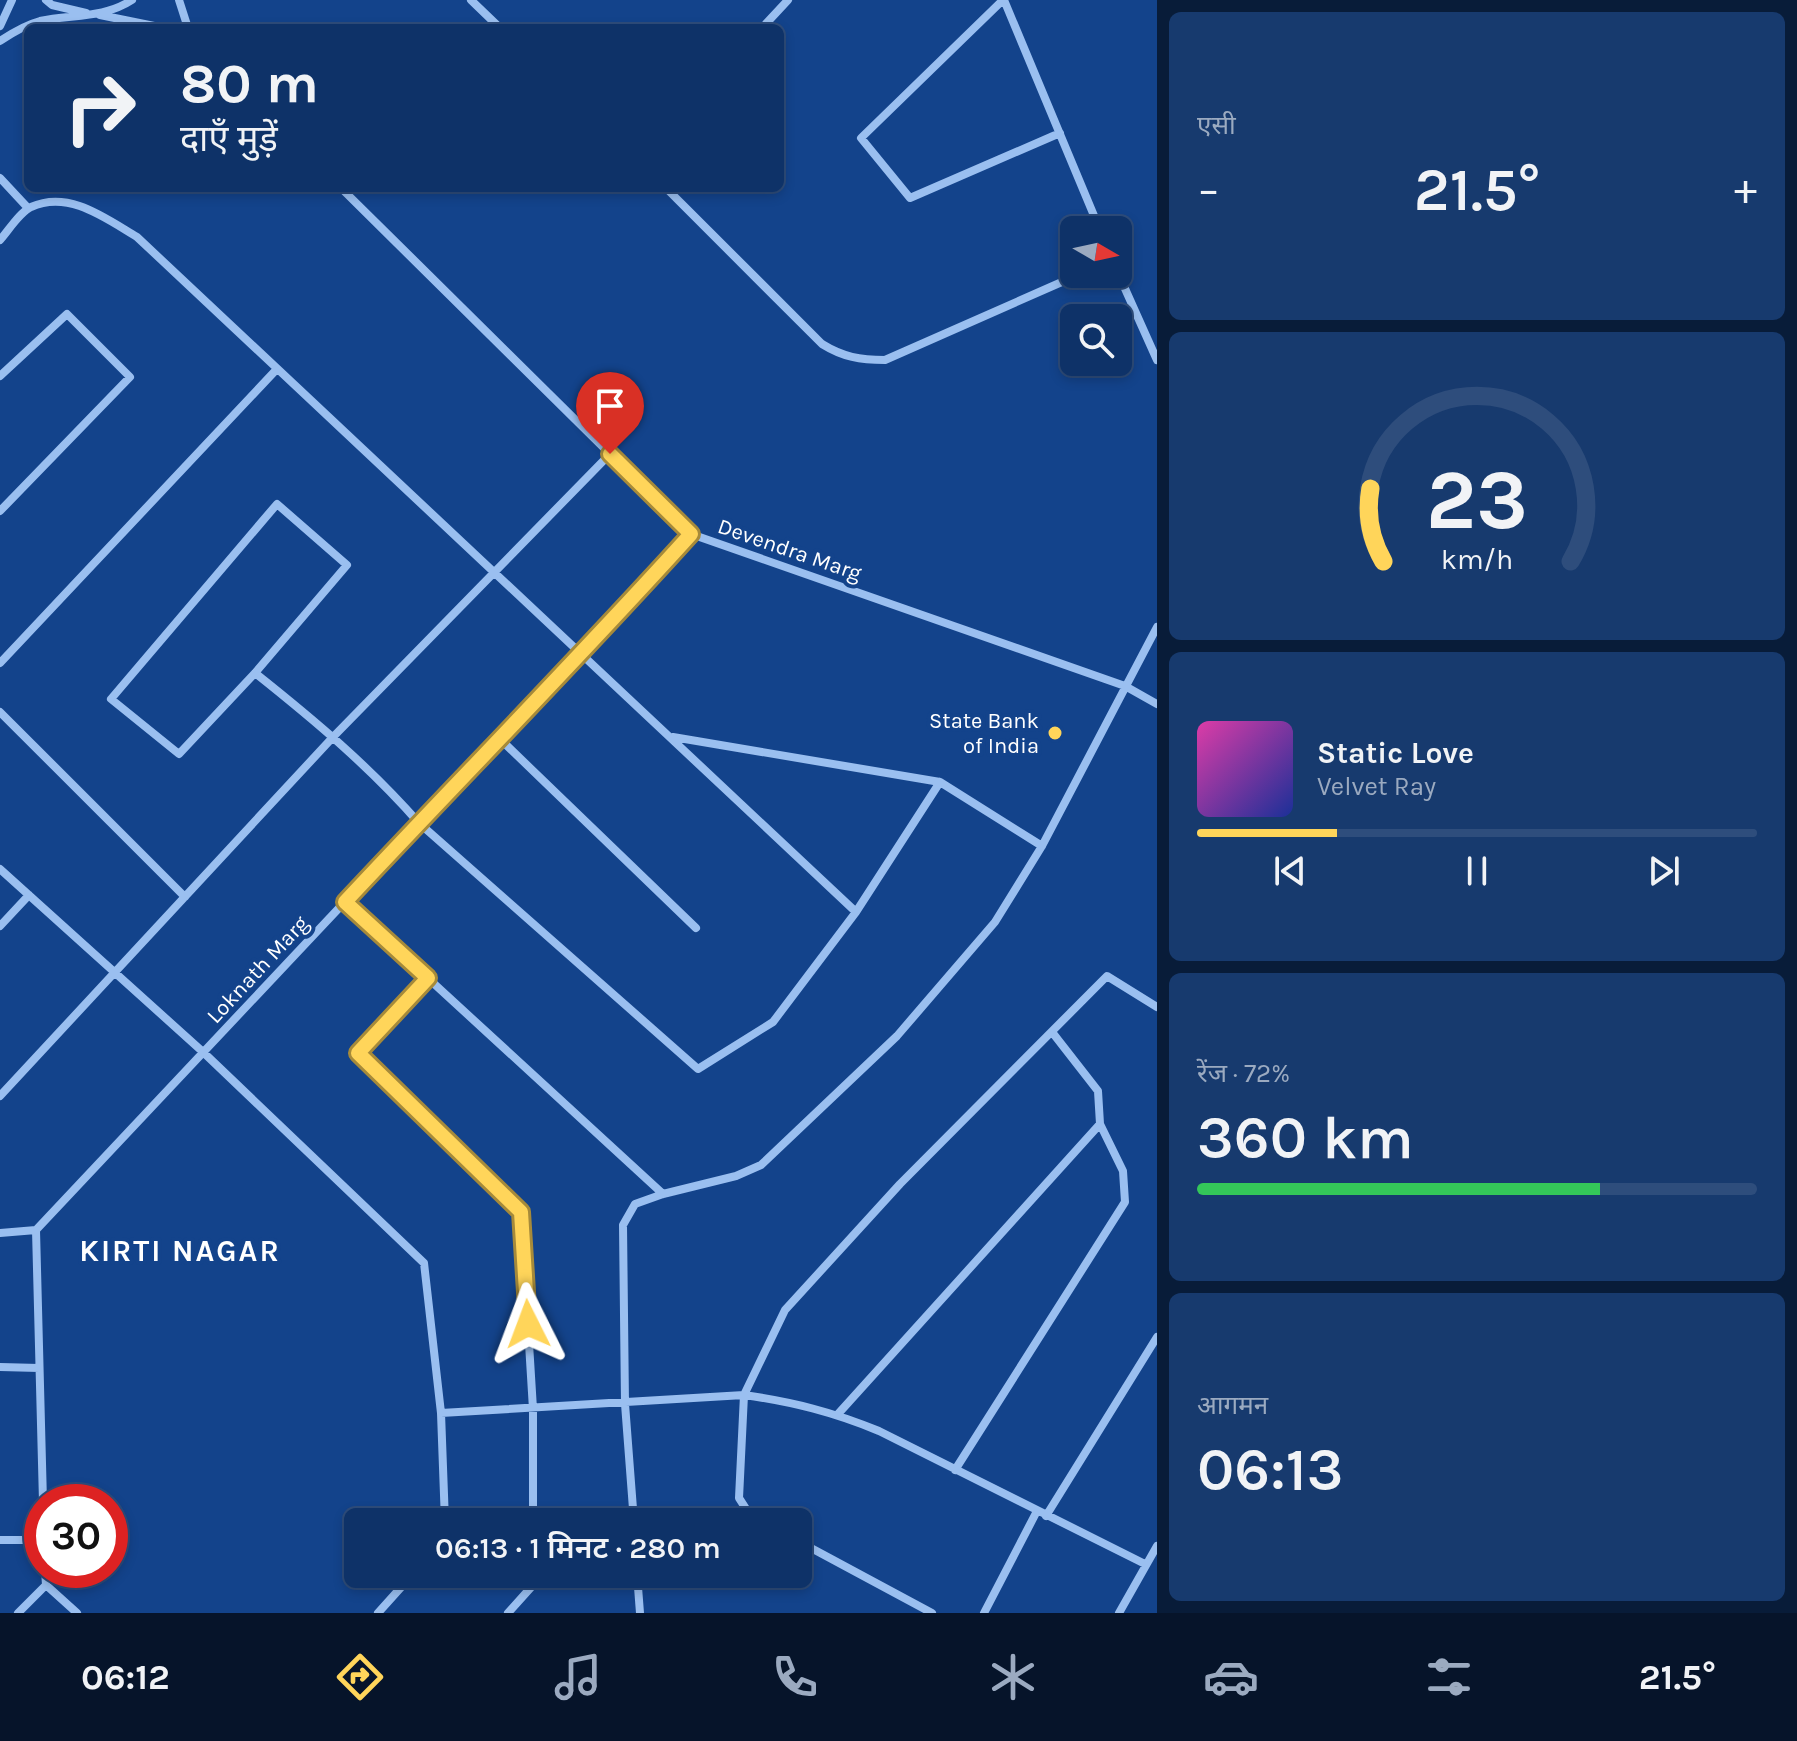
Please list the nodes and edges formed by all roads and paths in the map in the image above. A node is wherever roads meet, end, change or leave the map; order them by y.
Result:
1 (12, 0) edge
2 (46, 0) edge
3 (132, 0) edge
4 (179, 0) edge
5 (471, 0) edge
6 (788, 0) edge
7 (1003, 0) edge
8 (94, 15) junction
9 (32, 24) edge
10 (142, 24) edge
11 (187, 24) edge
12 (496, 24) edge
13 (766, 24) edge
14 (0, 26) edge
15 (24, 27) edge
16 (0, 41) edge
17 (1060, 133) junction
18 (0, 178) edge
19 (345, 192) edge
20 (670, 192) edge
21 (28, 208) junction
22 (1094, 216) edge
23 (0, 240) edge
24 (1060, 283) edge
25 (1125, 288) edge
26 (1157, 360) edge
27 (276, 370) junction
28 (0, 376) edge
29 (610, 454) junction
30 (0, 511) edge
31 (691, 534) junction
32 (495, 570) junction
33 (1157, 627) edge
34 (581, 656) junction
35 (0, 663) edge
36 (255, 673) junction
37 (1125, 686) junction
38 (1157, 704) edge
39 (0, 712) edge
40 (334, 736) junction
41 (671, 737) junction
42 (499, 738) junction
43 (940, 782) junction
44 (419, 823) junction
45 (1042, 846) junction
46 (0, 869) edge
47 (29, 895) junction
48 (185, 897) junction
49 (345, 902) junction
50 (856, 912) junction
51 (0, 926) edge
52 (696, 928) dead end
53 (115, 973) junction
54 (428, 978) junction
55 (1157, 1007) edge
56 (1052, 1032) junction
57 (203, 1052) junction
58 (0, 1096) edge
59 (1100, 1124) junction
60 (663, 1194) junction
61 (36, 1230) junction
62 (0, 1233) edge
63 (1157, 1337) edge
64 (0, 1367) edge
65 (39, 1368) junction
66 (744, 1395) junction
67 (625, 1404) junction
68 (533, 1409) junction
69 (441, 1413) junction
70 (838, 1414) junction
71 (955, 1470) junction
72 (42, 1484) edge
73 (444, 1508) edge
74 (533, 1508) edge
75 (633, 1508) edge
76 (745, 1508) edge
77 (1041, 1513) junction
78 (0, 1540) edge
79 (24, 1540) edge
80 (1157, 1546) edge
81 (812, 1549) edge
82 (1145, 1564) junction
83 (43, 1588) edge
84 (49, 1588) edge
85 (400, 1588) edge
86 (530, 1588) edge
87 (638, 1588) edge
88 (18, 1613) edge
89 (77, 1613) edge
90 (378, 1613) edge
91 (508, 1613) edge
92 (640, 1613) edge
93 (932, 1613) edge
94 (984, 1613) edge
95 (1119, 1613) edge

1 - 14 street
2 - 8 street
3 - 8 street
4 - 11 street
5 - 12 street
6 - 13 street
7 - 17 street
7 - 17 street
8 - 9 street
8 - 10 street
15 - 16 street
17 - 22 street
18 - 21 street
19 - 29 street, Devendra Marg
20 - 24 street
21 - 23 street
21 - 27 street
25 - 26 street
27 - 32 street
27 - 35 street
28 - 30 street
29 - 31 street, Devendra Marg
29 - 32 street
31 - 34 street, Loknath Marg
31 - 37 street, Devendra Marg
32 - 34 street
32 - 40 street
33 - 37 street
34 - 41 street
34 - 42 street, Loknath Marg
36 - 36 street
36 - 40 street
37 - 38 street, Devendra Marg
37 - 45 street
39 - 48 street
40 - 44 street
40 - 48 street
41 - 43 street
41 - 50 street
42 - 44 street, Loknath Marg
42 - 52 street
43 - 45 street
43 - 50 street
44 - 49 street, Loknath Marg
44 - 50 street
45 - 60 street
46 - 47 street
47 - 51 street
47 - 53 street
48 - 53 street
49 - 54 street
49 - 57 street, Loknath Marg
53 - 57 street
53 - 58 street
54 - 60 street
54 - 68 street
55 - 56 street
56 - 59 street
56 - 66 street
57 - 61 street, Loknath Marg
57 - 69 street
59 - 70 street
59 - 71 street
60 - 67 street
61 - 62 street
61 - 65 street
63 - 77 street
64 - 65 street
65 - 72 street
66 - 67 street
66 - 70 street
66 - 76 street
67 - 68 street
67 - 75 street
68 - 69 street
68 - 74 street
69 - 73 street
70 - 71 street
71 - 77 street
77 - 82 street
77 - 94 street
78 - 79 street
80 - 82 street
81 - 93 street
82 - 95 street
83 - 88 street
84 - 89 street
85 - 90 street
86 - 91 street
87 - 92 street

